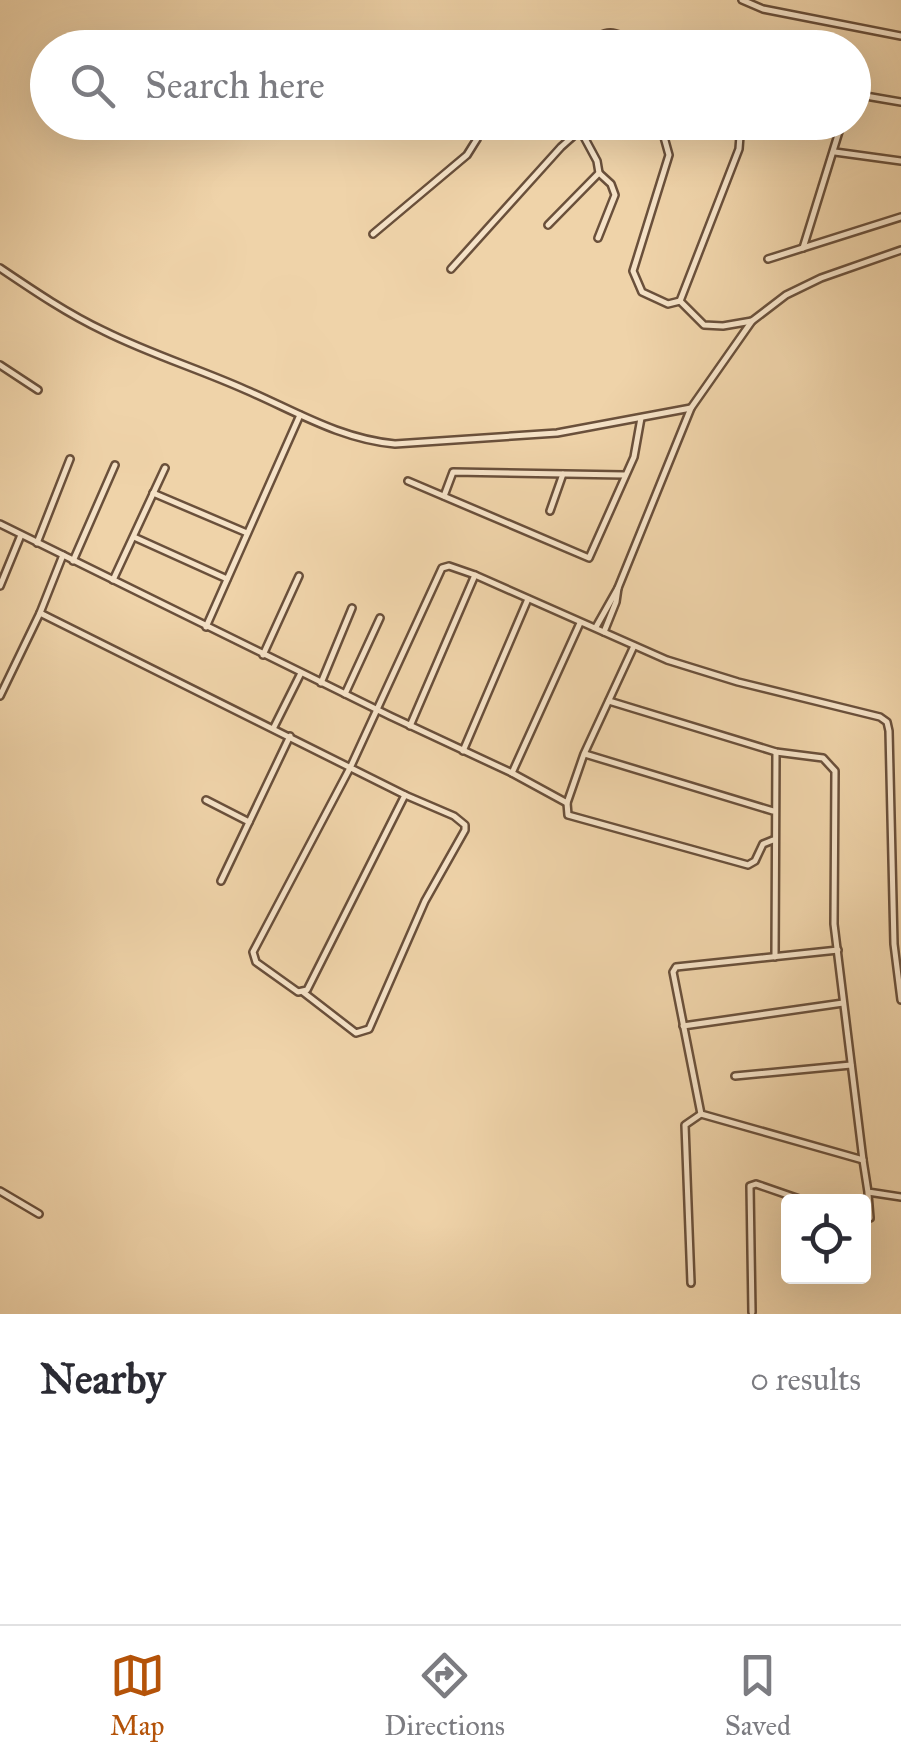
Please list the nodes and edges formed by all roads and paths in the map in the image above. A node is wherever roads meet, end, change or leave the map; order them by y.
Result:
1 (742, 0) edge
2 (768, 0) edge
3 (763, 9) junction
4 (870, 30) edge
5 (871, 30) edge
6 (901, 36) edge
7 (871, 97) edge
8 (901, 102) edge
9 (476, 140) edge
10 (571, 140) edge
11 (585, 140) edge
12 (665, 140) edge
13 (740, 140) edge
14 (837, 140) edge
15 (833, 152) junction
16 (901, 161) edge
17 (599, 173) junction
18 (901, 217) edge
19 (548, 225) dead end
20 (373, 234) dead end
21 (598, 238) dead end
22 (802, 248) junction
23 (901, 250) edge
24 (768, 259) dead end
25 (0, 268) edge
26 (451, 269) dead end
27 (680, 302) junction
28 (752, 322) junction
29 (0, 365) edge
30 (38, 390) dead end
31 (691, 408) junction
32 (300, 415) junction
33 (641, 418) junction
34 (70, 459) dead end
35 (115, 464) dead end
36 (165, 468) dead end
37 (563, 474) junction
38 (626, 476) junction
39 (408, 481) dead end
40 (153, 493) junction
41 (444, 496) junction
42 (550, 511) dead end
43 (0, 524) edge
44 (247, 533) junction
45 (21, 535) junction
46 (134, 537) junction
47 (37, 543) junction
48 (63, 556) junction
49 (73, 561) junction
50 (475, 575) junction
51 (299, 576) dead end
52 (227, 579) junction
53 (112, 580) junction
54 (0, 586) edge
55 (618, 588) junction
56 (528, 599) junction
57 (352, 608) dead end
58 (40, 613) junction
59 (380, 618) dead end
60 (580, 623) junction
61 (206, 627) junction
62 (596, 628) junction
63 (604, 632) junction
64 (634, 646) junction
65 (263, 654) junction
66 (301, 673) junction
67 (321, 683) junction
68 (345, 694) junction
69 (0, 696) edge
70 (609, 701) junction
71 (378, 710) junction
72 (410, 726) junction
73 (274, 728) junction
74 (290, 736) junction
75 (463, 751) junction
76 (776, 752) junction
77 (584, 754) junction
78 (351, 766) junction
79 (512, 773) junction
80 (405, 795) junction
81 (206, 800) dead end
82 (567, 803) junction
83 (774, 811) junction
84 (249, 822) junction
85 (773, 840) junction
86 (221, 881) dead end
87 (838, 950) junction
88 (775, 957) junction
89 (303, 992) junction
90 (901, 1000) edge
91 (842, 1003) junction
92 (683, 1026) junction
93 (851, 1065) junction
94 (735, 1076) dead end
95 (701, 1114) junction
96 (863, 1160) junction
97 (0, 1190) edge
98 (868, 1192) joint
99 (785, 1194) edge
100 (901, 1197) edge
101 (39, 1214) dead end
102 (690, 1283) dead end
103 (752, 1312) edge

1 - 3 street
2 - 3 street
3 - 4 street
5 - 6 street
7 - 8 street
9 - 20 street
10 - 26 street
11 - 17 street
12 - 27 street
13 - 27 street
14 - 15 street
15 - 16 street
15 - 22 street
17 - 19 street
17 - 21 street
18 - 22 street
22 - 24 street
23 - 28 street
25 - 32 street
27 - 28 street
28 - 31 street
29 - 30 street
31 - 33 street
31 - 55 street
32 - 33 street
32 - 44 street
33 - 38 street
34 - 47 street
35 - 49 street
36 - 40 street
37 - 38 street
37 - 41 street
37 - 42 street
38 - 41 street
39 - 41 street
40 - 44 street
40 - 46 street
43 - 45 street
44 - 52 street
45 - 47 street
45 - 54 street
46 - 52 street
46 - 53 street
47 - 48 street
48 - 49 street
48 - 58 street
49 - 53 street
50 - 56 street
50 - 71 street
50 - 72 street
51 - 65 street
52 - 61 street
53 - 61 street
55 - 62 street
55 - 63 street
56 - 60 street
56 - 75 street
57 - 67 street
58 - 69 street
58 - 73 street
59 - 68 street
60 - 62 street
60 - 79 street
61 - 65 street
62 - 63 street
63 - 64 street
64 - 70 street
64 - 90 street
65 - 66 street
66 - 67 street
66 - 73 street
67 - 68 street
68 - 71 street
70 - 76 street
70 - 77 street
71 - 72 street
71 - 78 street
72 - 75 street
73 - 74 street
74 - 78 street
74 - 84 street
75 - 79 street
76 - 83 street
76 - 87 street
77 - 82 street
77 - 83 street
78 - 80 street
78 - 89 street
79 - 82 street
80 - 89 street
80 - 89 street
81 - 84 street
82 - 85 street
83 - 85 street
84 - 86 street
85 - 88 street
87 - 88 street
87 - 91 street
88 - 92 street
91 - 92 street
91 - 93 street
92 - 95 street
93 - 94 street
93 - 96 street
95 - 96 street
95 - 102 street
96 - 98 street
97 - 101 street
98 - 100 street
99 - 103 street

